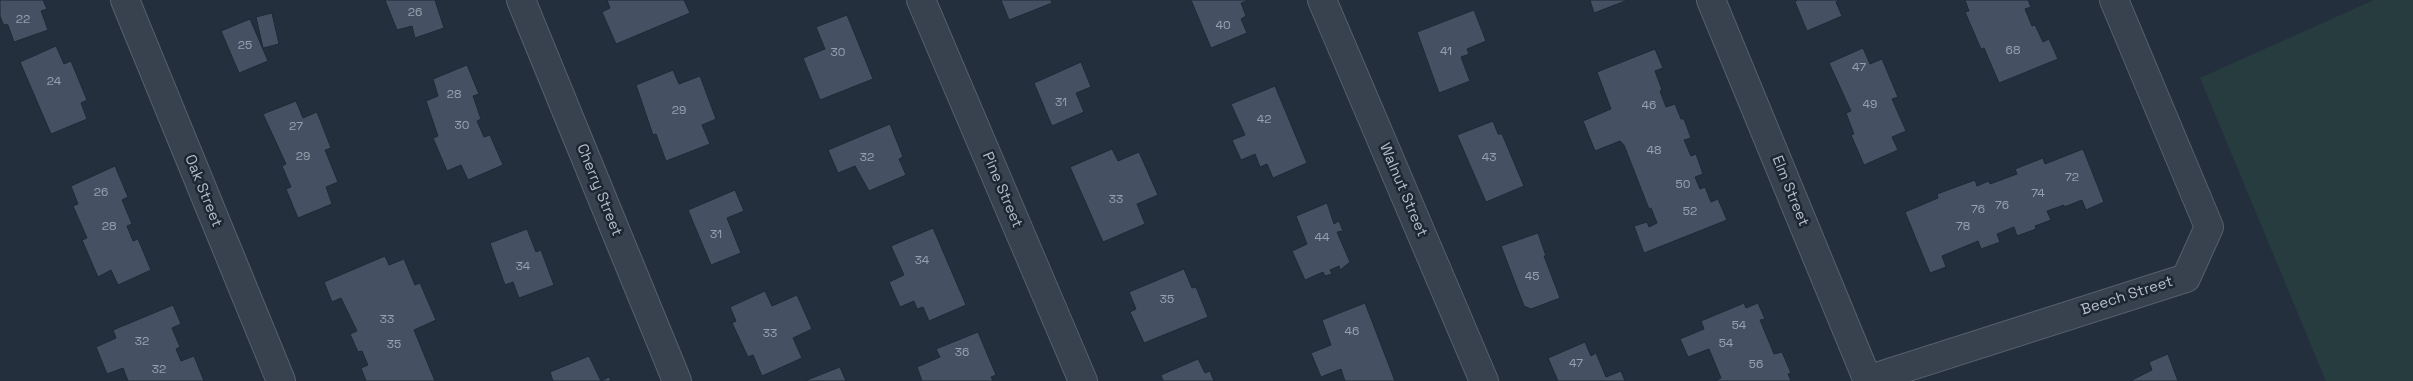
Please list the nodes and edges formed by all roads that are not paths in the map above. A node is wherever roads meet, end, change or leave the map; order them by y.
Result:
1 (125, 0) edge
2 (521, 0) edge
3 (921, 0) edge
4 (1322, 0) edge
5 (1712, 0) edge
6 (2114, 0) edge
7 (1867, 380) edge
8 (281, 381) edge
9 (677, 381) edge
10 (1083, 381) edge
11 (1484, 381) edge

1 - 8 street, Oak Street
2 - 9 street, Cherry Street
3 - 10 street, Pine Street
4 - 11 street, Walnut Street
5 - 7 street, Elm Street
6 - 7 street, Beech Street

